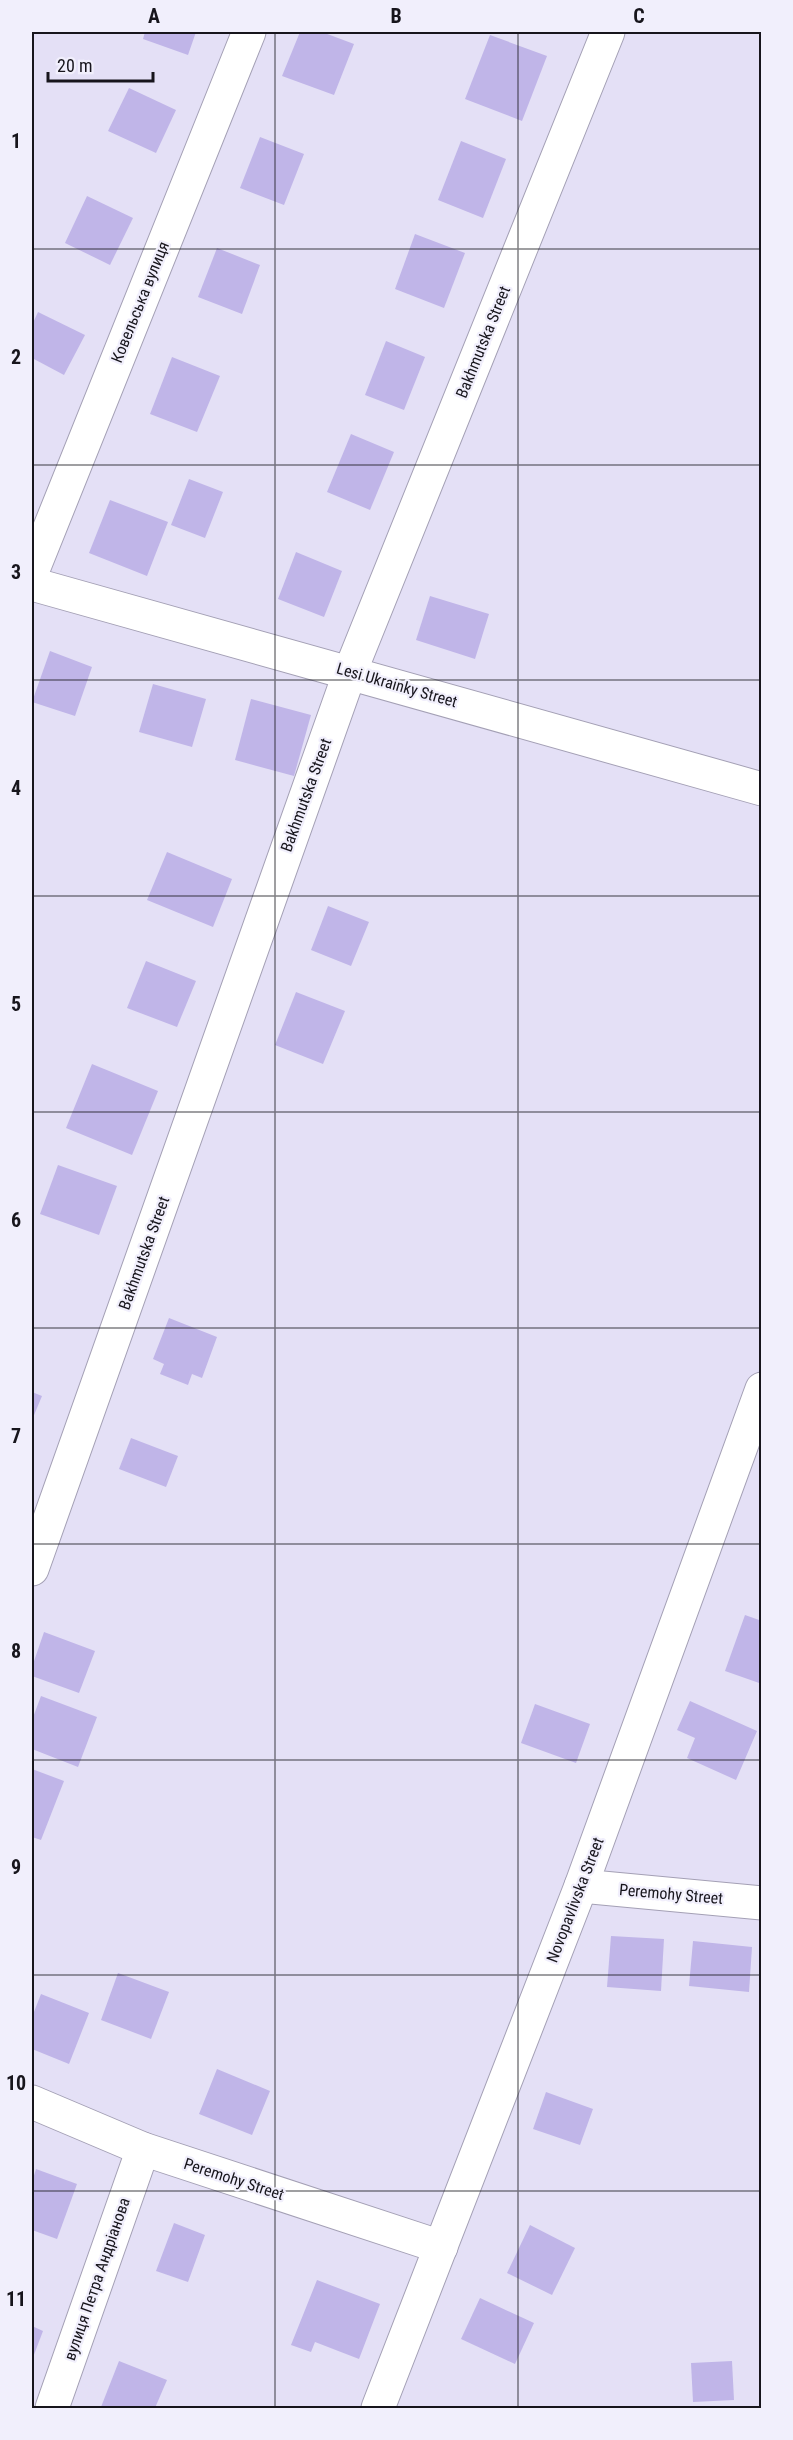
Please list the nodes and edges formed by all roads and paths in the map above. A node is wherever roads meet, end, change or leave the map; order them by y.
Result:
1 (249, 32) edge
2 (608, 32) edge
3 (32, 572) edge
4 (32, 584) edge
5 (350, 672) junction
6 (762, 789) edge
7 (762, 1389) edge
8 (32, 1569) edge
9 (581, 1886) junction
10 (762, 1903) edge
11 (32, 2102) edge
12 (142, 2149) junction
13 (441, 2247) junction
14 (52, 2409) edge
15 (378, 2409) edge

1 - 3 street, Ковельська вулиця
2 - 5 street, Bakhmutska Street
4 - 5 street, Lesi Ukrainky Street
5 - 6 street, Lesi Ukrainky Street
5 - 8 street, Bakhmutska Street
7 - 9 street, Novopavlivska Street
9 - 10 street, Peremohy Street
9 - 13 street, Novopavlivska Street
11 - 12 street, Peremohy Street
12 - 13 street, Peremohy Street
12 - 14 street, вулиця Петра Андріанова
13 - 15 street, Novopavlivska Street

